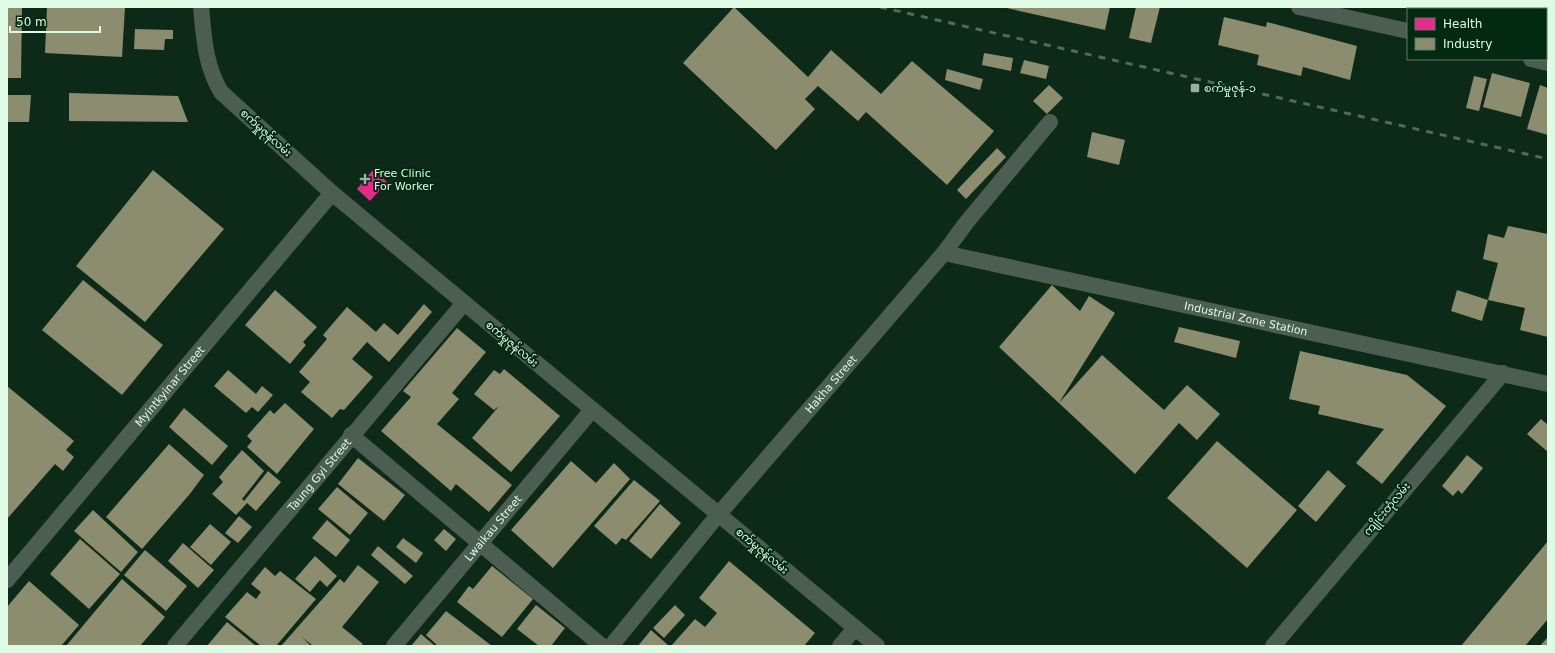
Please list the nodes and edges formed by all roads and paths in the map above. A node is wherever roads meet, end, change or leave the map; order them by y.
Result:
1 (201, 7) edge
2 (1305, 8) edge
3 (1407, 31) edge
4 (1535, 60) edge
5 (1548, 63) edge
6 (1050, 122) dead end
7 (332, 193) junction
8 (944, 253) junction
9 (464, 303) junction
10 (1503, 373) junction
11 (1548, 384) edge
12 (592, 410) junction
13 (351, 435) junction
14 (718, 515) junction
15 (481, 544) junction
16 (7, 580) edge
17 (855, 628) junction
18 (175, 646) edge
19 (394, 646) edge
20 (602, 646) edge
21 (611, 646) edge
22 (840, 646) edge
23 (877, 646) edge
24 (1273, 646) edge

1 - 7 street, စက်မှုဇုန်လမ်း
2 - 3 street
4 - 5 street
6 - 8 street, Hakha Street
7 - 9 street, စက်မှုဇုန်လမ်း
7 - 16 street, Myintkyinar Street
8 - 10 street, Industrial Zone Station
8 - 14 street, Hakha Street
9 - 12 street, စက်မှုဇုန်လမ်း
9 - 13 street, Taung Gyi Street
10 - 11 street, Industrial Zone Station
10 - 24 street, ကျိုင်းတုံလမ်း
12 - 14 street, စက်မှုဇုန်လမ်း
12 - 15 street, Lwaikau Street
13 - 15 street
13 - 18 street, Taung Gyi Street
14 - 17 street, စက်မှုဇုန်လမ်း
14 - 21 street, Hakha Street
15 - 19 street, Lwaikau Street
15 - 20 street
17 - 22 street
17 - 23 street, စက်မှုဇုန်လမ်း

